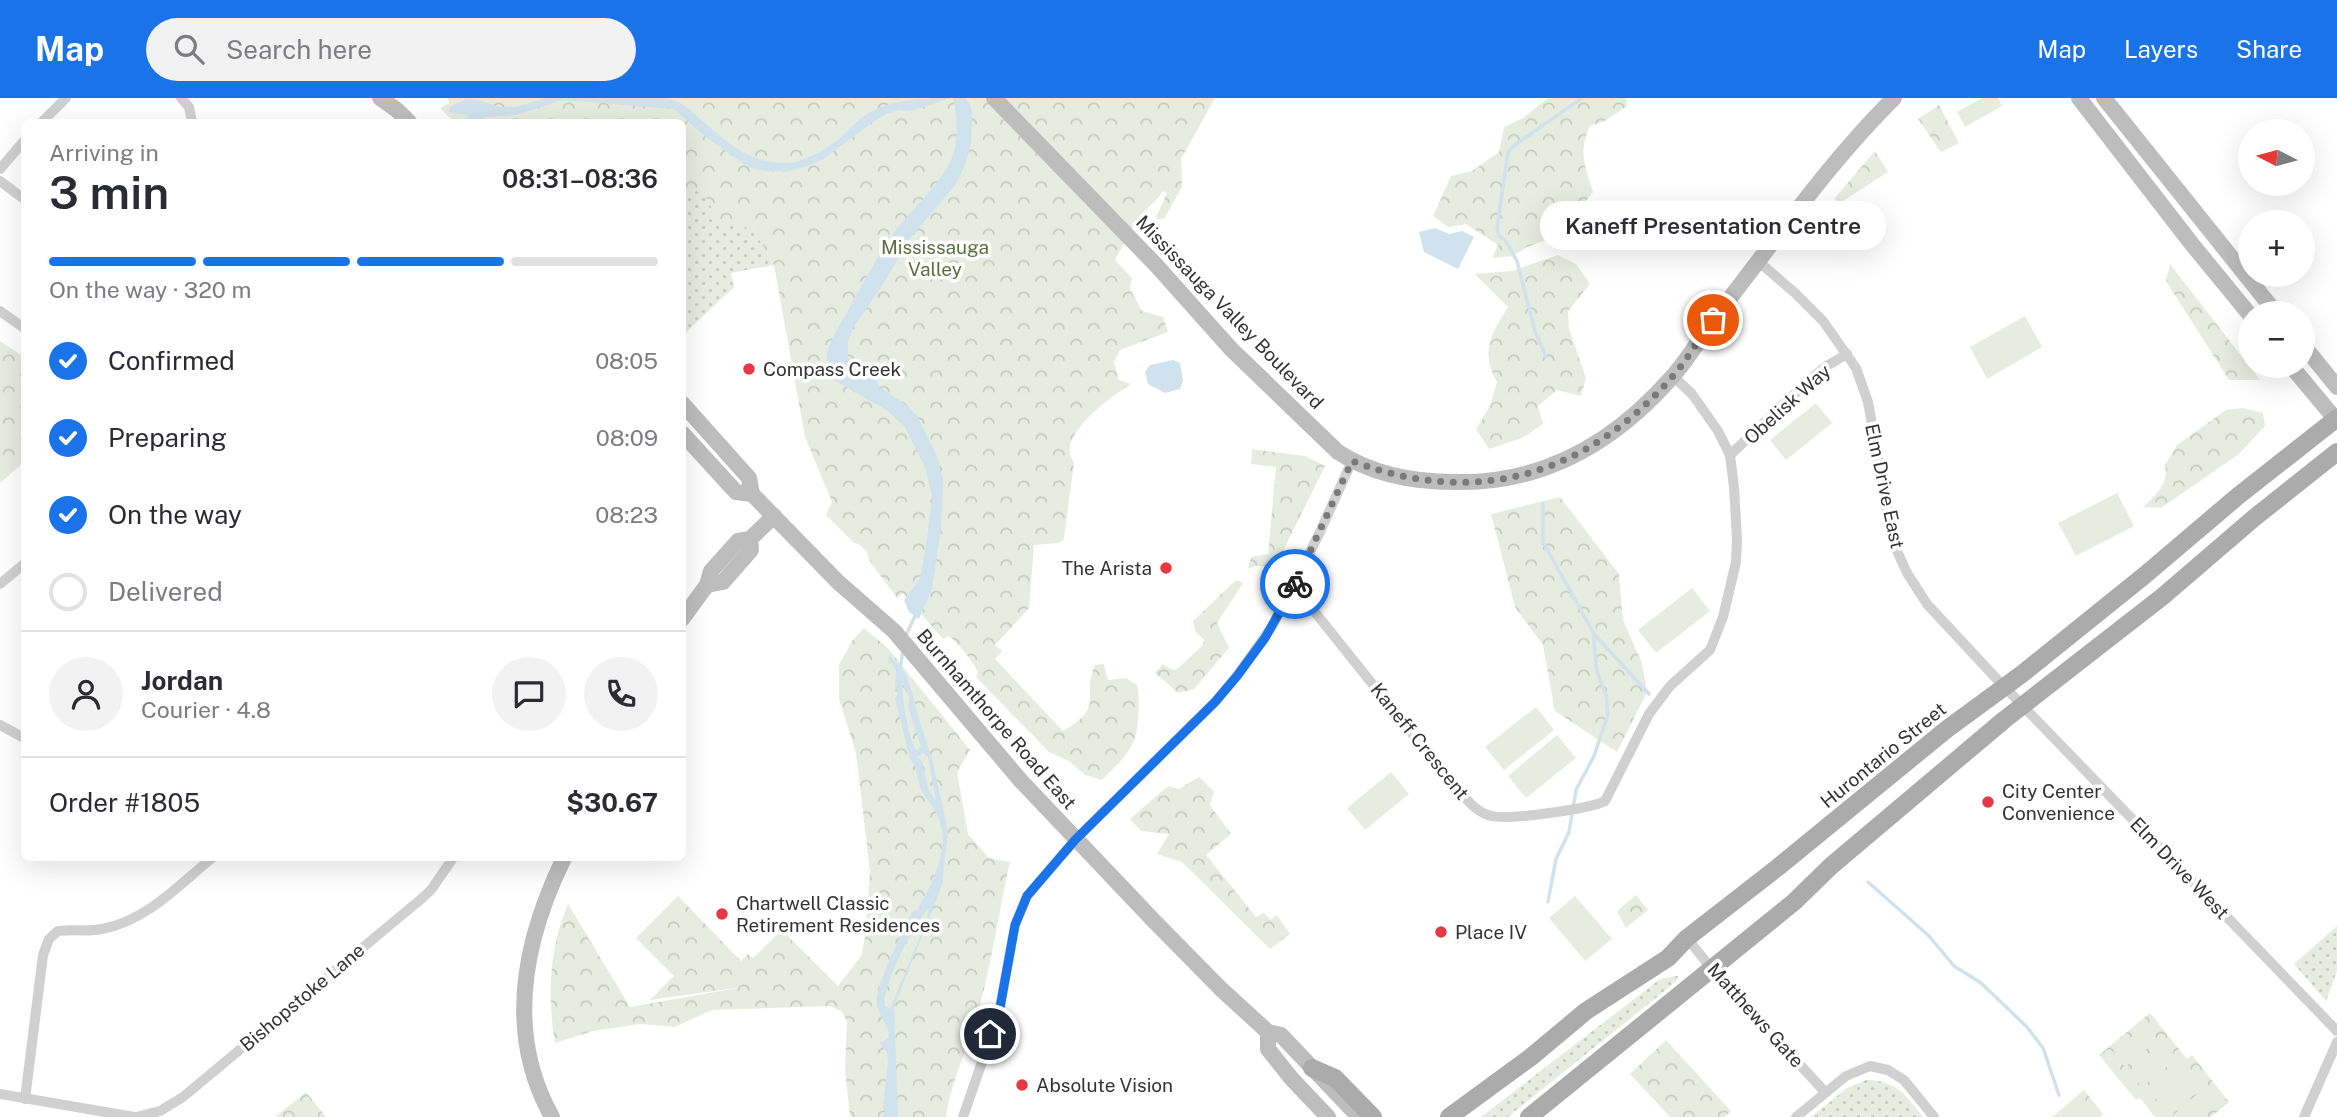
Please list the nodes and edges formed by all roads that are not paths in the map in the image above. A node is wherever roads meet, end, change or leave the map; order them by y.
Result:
1 (66, 98) edge
2 (181, 98) edge
3 (380, 98) edge
4 (1894, 98) edge
5 (2079, 98) edge
6 (2104, 98) edge
7 (999, 104) edge
8 (400, 110) edge
9 (45, 119) edge
10 (191, 119) edge
11 (21, 144) edge
12 (0, 169) edge
13 (0, 181) edge
14 (21, 197) edge
15 (1758, 261) junction
16 (2264, 298) junction
17 (2239, 301) edge
18 (2261, 301) edge
19 (2266, 301) edge
20 (0, 312) edge
21 (21, 326) edge
22 (1846, 354) junction
23 (2315, 360) edge
24 (1673, 376) junction
25 (2301, 378) edge
26 (2337, 387) edge
27 (686, 407) edge
28 (2336, 420) edge
29 (686, 437) edge
30 (2337, 452) edge
31 (1730, 455) junction
32 (1352, 461) junction
33 (752, 494) junction
34 (774, 516) junction
35 (21, 566) edge
36 (0, 584) edge
37 (1294, 586) junction
38 (686, 614) edge
39 (2005, 687) junction
40 (2024, 705) junction
41 (0, 725) edge
42 (21, 736) edge
43 (1075, 840) junction
44 (208, 861) edge
45 (451, 861) edge
46 (563, 861) edge
47 (1687, 938) junction
48 (1711, 968) junction
49 (2337, 1031) edge
50 (1268, 1032) junction
51 (2337, 1042) edge
52 (1531, 1057) junction
53 (1312, 1068) junction
54 (1825, 1092) junction
55 (0, 1094) edge
56 (541, 1096) junction
57 (25, 1098) junction
58 (135, 1117) edge
59 (541, 1117) edge
60 (552, 1117) edge
61 (963, 1117) edge
62 (1328, 1117) edge
63 (1359, 1117) edge
64 (1373, 1117) edge
65 (1433, 1117) edge
66 (1449, 1117) edge
67 (1529, 1117) edge
68 (1796, 1117) edge
69 (1934, 1117) edge
70 (2304, 1117) edge

1 - 9 street
2 - 10 street
3 - 8 street
4 - 15 street, Mississauga Valley Boulevard
5 - 17 street
6 - 16 street
7 - 32 street, Mississauga Valley Boulevard
11 - 12 street
13 - 14 street
15 - 22 street, Elm Drive East
15 - 24 street, Mississauga Valley Boulevard
16 - 18 street
16 - 19 street
20 - 21 street
22 - 31 street, Obelisk Way
22 - 39 street, Elm Drive East
23 - 26 street
24 - 31 street, Kaneff Crescent
24 - 32 street, Mississauga Valley Boulevard
25 - 28 street
27 - 33 street, Burnhamthorpe Road East
28 - 39 main road, Hurontario Street
29 - 33 street, Burnhamthorpe Road East
30 - 40 main road
31 - 37 street, Kaneff Crescent
32 - 37 street
33 - 34 street, Burnhamthorpe Road East
34 - 38 street
34 - 43 street, Burnhamthorpe Road East
35 - 36 street
37 - 43 street
39 - 40 street, Elm Drive East
39 - 47 main road, Hurontario Street
40 - 48 main road
40 - 49 street, Elm Drive West
41 - 42 street
43 - 50 street, Burnhamthorpe Road East
43 - 61 street
44 - 57 street
45 - 58 street, Bishopstoke Lane
46 - 56 street
47 - 48 street, Matthews Gate
47 - 52 main road, Hurontario Street
48 - 54 street, Matthews Gate
48 - 67 main road
50 - 53 street, Burnhamthorpe Road East
50 - 62 street, Burnhamthorpe Road East
51 - 70 street
52 - 65 main road
52 - 66 main road, Hurontario Street
53 - 63 street, Burnhamthorpe Road East
53 - 64 main road
54 - 68 street
54 - 69 street
55 - 57 street, Bishopstoke Lane
56 - 59 street
56 - 60 street
57 - 58 street, Bishopstoke Lane

